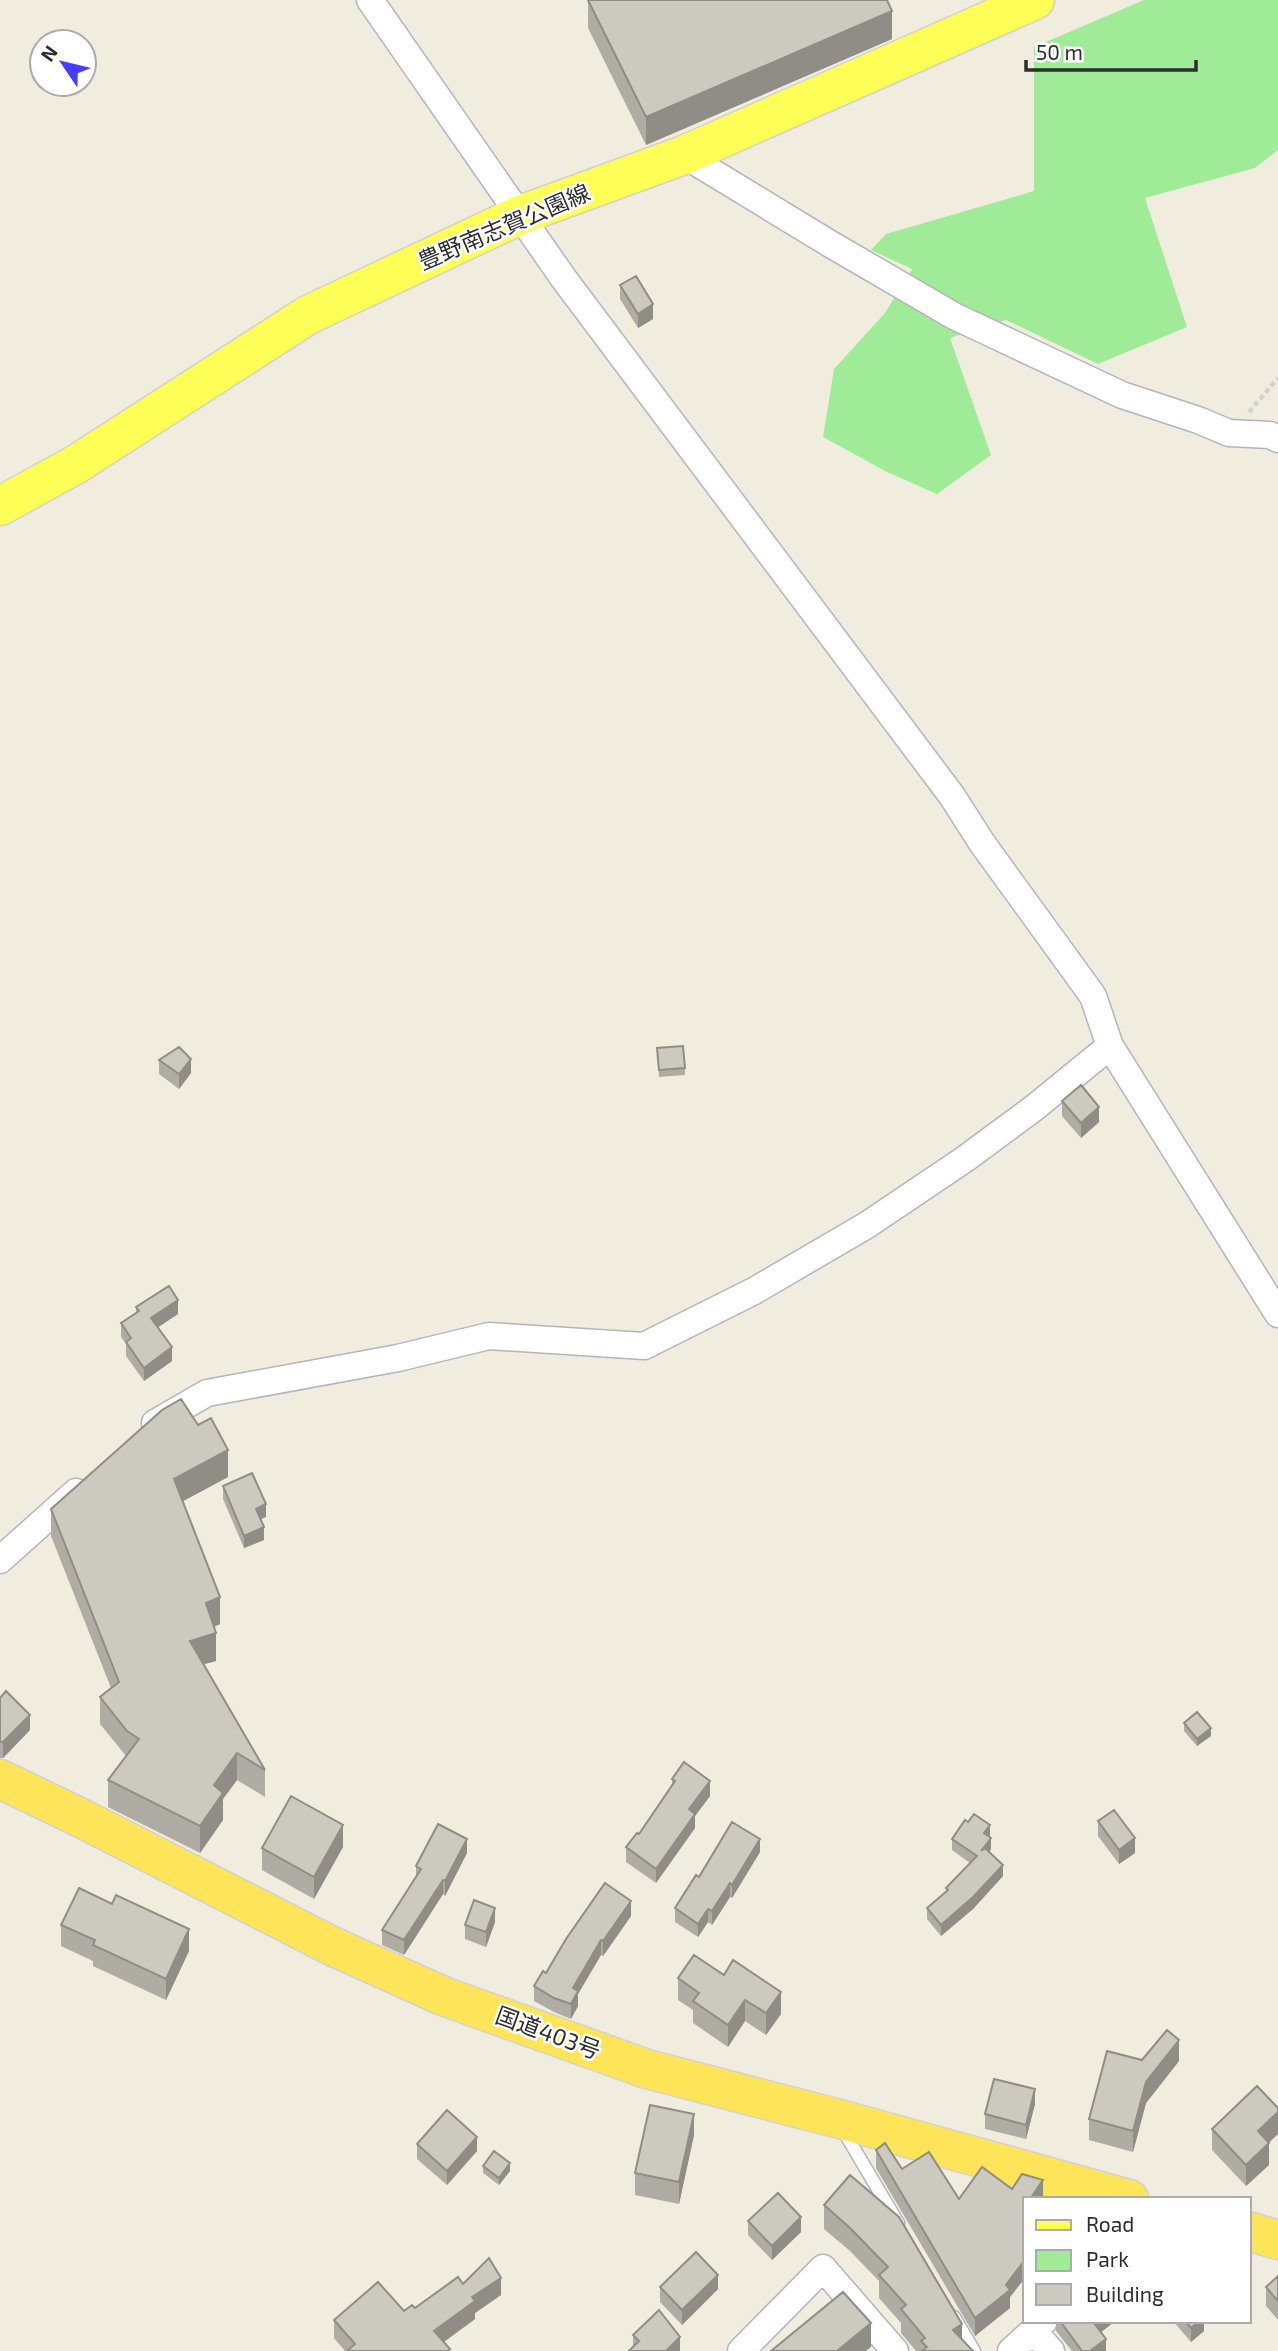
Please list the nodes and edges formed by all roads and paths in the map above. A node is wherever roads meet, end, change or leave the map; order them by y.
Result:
1 (370, 0) edge
2 (1035, 0) edge
3 (684, 155) junction
4 (520, 215) junction
5 (1278, 378) edge
6 (1229, 433) junction
7 (1278, 439) edge
8 (0, 506) edge
9 (1110, 1046) junction
10 (1278, 1314) edge
11 (133, 1442) edge
12 (92, 1479) edge
13 (0, 1560) edge
14 (0, 1779) edge
15 (836, 2118) junction
16 (1122, 2197) edge
17 (1250, 2232) edge
18 (905, 2234) edge
19 (1278, 2240) edge
20 (946, 2304) edge
21 (1038, 2326) edge
22 (741, 2351) edge
23 (895, 2351) edge
24 (974, 2351) edge
25 (1011, 2351) edge
26 (1051, 2351) edge

1 - 4 street
2 - 3 main road, 豊野南志賀公園線
3 - 4 main road, 豊野南志賀公園線
3 - 6 street
4 - 8 main road, 豊野南志賀公園線
4 - 9 street
5 - 6 path
6 - 7 street
9 - 10 street
9 - 11 street
12 - 13 street
14 - 15 highway, 国道403号
15 - 16 highway, 国道403号
15 - 18 lane
17 - 19 highway
20 - 24 lane
21 - 25 street
21 - 26 street
22 - 23 street

